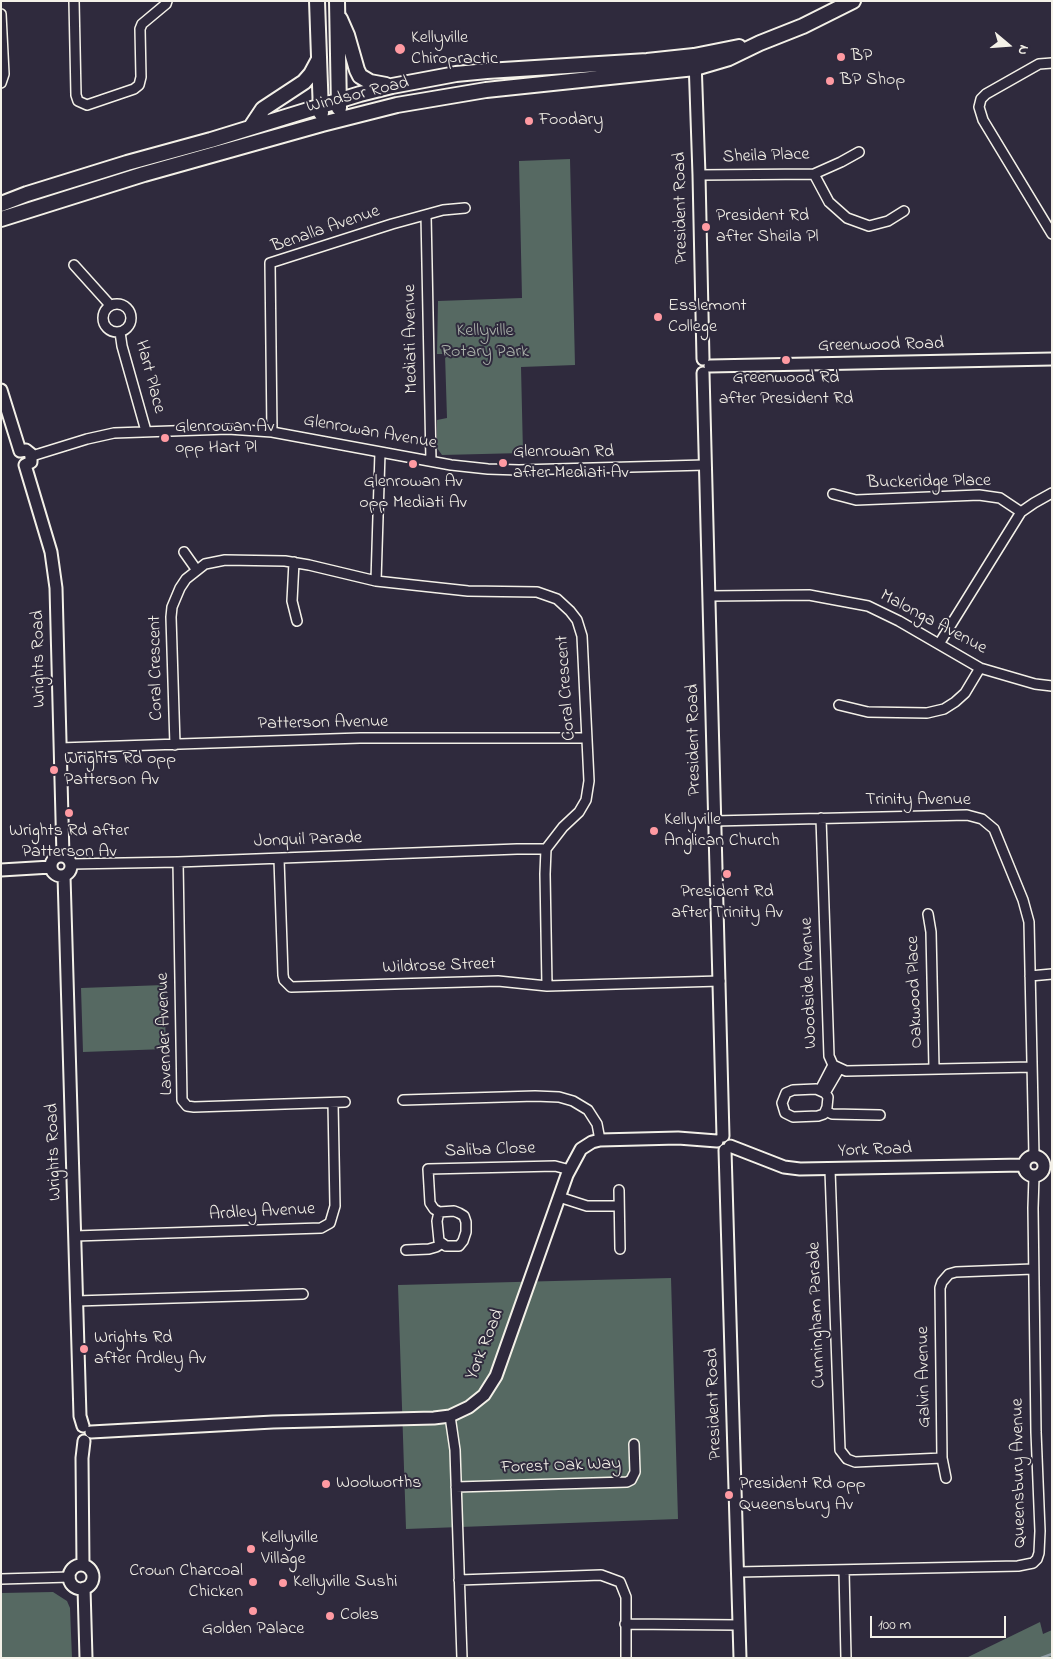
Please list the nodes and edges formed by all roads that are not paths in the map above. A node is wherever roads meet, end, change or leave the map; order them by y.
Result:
1 (74, 1) edge
2 (316, 1) edge
3 (854, 1) edge
4 (164, 2) edge
5 (337, 6) edge
6 (1, 14) edge
7 (318, 61) junction
8 (695, 62) junction
9 (1052, 63) edge
10 (1, 83) edge
11 (392, 86) junction
12 (339, 100) junction
13 (321, 106) junction
14 (340, 119) junction
15 (322, 124) junction
16 (251, 127) junction
17 (860, 152) dead end
18 (814, 174) junction
19 (699, 175) junction
20 (1, 204) edge
21 (465, 208) dead end
22 (904, 211) dead end
23 (426, 215) junction
24 (1, 219) edge
25 (1052, 234) edge
26 (74, 265) dead end
27 (110, 305) junction
28 (120, 332) junction
29 (1052, 359) edge
30 (705, 366) junction
31 (1, 390) edge
32 (146, 431) junction
33 (272, 432) junction
34 (380, 452) junction
35 (29, 460) junction
36 (432, 461) junction
37 (705, 465) junction
38 (833, 494) dead end
39 (1052, 494) edge
40 (1021, 512) junction
41 (184, 552) dead end
42 (294, 562) junction
43 (196, 569) junction
44 (376, 581) junction
45 (709, 596) junction
46 (297, 621) dead end
47 (939, 644) junction
48 (980, 668) junction
49 (1052, 686) edge
50 (838, 705) dead end
51 (586, 738) junction
52 (174, 745) junction
53 (60, 748) junction
54 (821, 818) junction
55 (714, 821) junction
56 (546, 849) junction
57 (63, 856) junction
58 (279, 859) junction
59 (178, 862) junction
60 (71, 864) junction
61 (51, 867) junction
62 (1, 870) edge
63 (64, 876) junction
64 (928, 914) dead end
65 (1052, 974) edge
66 (1030, 976) junction
67 (720, 981) junction
68 (547, 986) junction
69 (836, 1067) junction
70 (1032, 1067) junction
71 (934, 1068) junction
72 (823, 1092) junction
73 (403, 1100) dead end
74 (333, 1102) junction
75 (344, 1102) dead end
76 (826, 1111) junction
77 (880, 1115) dead end
78 (600, 1140) junction
79 (724, 1143) junction
80 (1034, 1156) junction
81 (1024, 1164) junction
82 (1048, 1165) edge
83 (570, 1170) junction
84 (830, 1170) junction
85 (1034, 1176) junction
86 (619, 1190) dead end
87 (560, 1198) junction
88 (619, 1206) junction
89 (439, 1212) junction
90 (75, 1236) junction
91 (442, 1244) junction
92 (620, 1249) dead end
93 (406, 1250) dead end
94 (1034, 1269) junction
95 (303, 1294) dead end
96 (76, 1301) junction
97 (450, 1416) junction
98 (86, 1433) junction
99 (634, 1444) dead end
100 (942, 1458) junction
101 (946, 1478) dead end
102 (456, 1487) junction
103 (83, 1565) junction
104 (844, 1570) junction
105 (738, 1572) junction
106 (70, 1577) junction
107 (1, 1579) edge
108 (459, 1580) junction
109 (84, 1588) junction
110 (625, 1624) junction
111 (739, 1625) junction
112 (86, 1658) edge
113 (462, 1658) edge
114 (626, 1658) edge
115 (740, 1658) edge
116 (846, 1658) edge

1 - 4 street
2 - 7 main road
3 - 8 main road, Windsor Road
5 - 11 main road
5 - 12 main road
6 - 10 street
7 - 13 main road
7 - 16 main road
8 - 11 main road, Windsor Road
8 - 14 main road, Windsor Road
8 - 19 street, President Road
9 - 25 street
11 - 12 main road, Windsor Road
12 - 13 main road, Windsor Road
12 - 14 main road
13 - 15 main road
13 - 16 main road, Windsor Road
14 - 15 main road, Windsor Road
15 - 24 main road, Windsor Road
16 - 20 main road, Windsor Road
17 - 18 street, Sheila Place
18 - 19 street, Sheila Place
18 - 22 street
19 - 30 street, President Road
21 - 23 street, Benalla Avenue
23 - 33 street, Benalla Avenue
23 - 36 street, Mediati Avenue
26 - 27 street
27 - 28 street, Hart Place
27 - 28 street, Hart Place
28 - 32 street, Hart Place
29 - 30 street, Greenwood Road
30 - 37 street, President Road
31 - 35 street, Wrights Road
32 - 33 street, Glenrowan Avenue
32 - 35 street, Glenrowan Avenue
33 - 34 street, Glenrowan Avenue
34 - 36 street, Glenrowan Avenue
34 - 44 street
35 - 53 street, Wrights Road
36 - 37 street, Glenrowan Avenue
37 - 45 street, President Road
38 - 40 street, Buckeridge Place
39 - 40 street
40 - 47 street
41 - 43 street
42 - 43 street, Coral Crescent
42 - 44 street, Coral Crescent
42 - 46 street
43 - 52 street, Coral Crescent
44 - 51 street, Coral Crescent
45 - 47 street, Malonga Avenue
45 - 55 street, President Road
47 - 48 street, Malonga Avenue
48 - 49 street, Malonga Avenue
48 - 50 street
51 - 52 street, Patterson Avenue
51 - 56 street, Coral Crescent
52 - 53 street, Patterson Avenue
53 - 57 street, Wrights Road
54 - 55 street, Trinity Avenue
54 - 66 street, Trinity Avenue
54 - 69 street, Woodside Avenue
55 - 67 street, President Road
56 - 58 street, Jonquil Parade
56 - 68 street
57 - 60 street
57 - 61 street
58 - 59 street, Jonquil Parade
58 - 68 street, Wildrose Street
59 - 60 street, Jonquil Parade
59 - 74 street, Lavender Avenue
60 - 63 street
61 - 62 street
61 - 63 street
63 - 90 street, Wrights Road
64 - 71 street, Oakwood Place
65 - 66 street
66 - 70 street, Trinity Avenue
67 - 68 street, Wildrose Street
67 - 79 street, President Road
69 - 71 street
69 - 72 street
70 - 71 street
70 - 80 street, Trinity Avenue
72 - 76 street
72 - 76 street
73 - 78 street
74 - 75 street, Lavender Avenue
74 - 90 street, Ardley Avenue
76 - 77 street
78 - 79 street, York Road
78 - 83 street, York Road
79 - 84 street, York Road
79 - 105 street, President Road
80 - 81 street
80 - 82 street
81 - 84 street, York Road
81 - 85 street
82 - 85 street
83 - 87 street, York Road
83 - 89 street, Saliba Close
84 - 100 street, Cunningham Parade
85 - 94 street, Queensbury Avenue
86 - 88 street
87 - 88 street
87 - 97 street, York Road
88 - 92 street
89 - 91 street, Saliba Close
89 - 91 street
90 - 96 street, Wrights Road
91 - 93 street
94 - 100 street, Galvin Avenue
94 - 104 street, Queensbury Avenue
95 - 96 street
96 - 98 street, Wrights Road
97 - 98 street, York Road
97 - 102 street
98 - 103 street, Wrights Road
99 - 102 street, Forest Oak Way
100 - 101 street, Galvin Avenue
102 - 108 street
103 - 106 street
103 - 109 street
104 - 105 street, Queensbury Avenue
104 - 116 street
105 - 111 street, President Road
106 - 107 street
106 - 109 street
108 - 110 street
108 - 113 street
109 - 112 street
110 - 111 street
110 - 114 street
111 - 115 street, President Road

